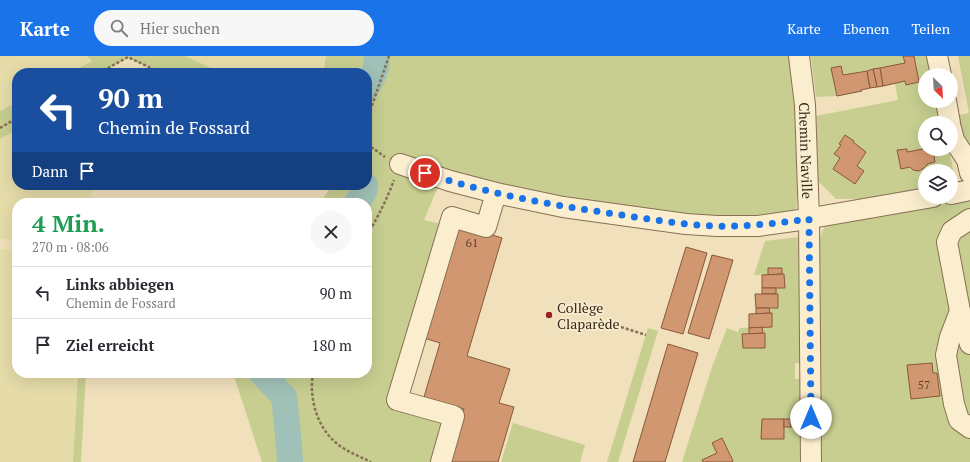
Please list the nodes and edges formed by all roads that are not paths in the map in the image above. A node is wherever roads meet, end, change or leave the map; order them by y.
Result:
1 (799, 56) edge
2 (937, 56) edge
3 (940, 68) edge
4 (958, 146) edge
5 (400, 164) road end
6 (970, 173) edge
7 (970, 190) edge
8 (496, 193) junction
9 (958, 193) edge
10 (918, 200) edge
11 (809, 219) junction
12 (970, 219) edge
13 (960, 311) junction
14 (970, 344) edge
15 (970, 427) edge
16 (441, 462) edge
17 (811, 462) edge

1 - 11 street, Chemin Naville
2 - 3 street
4 - 6 street
5 - 8 street
7 - 9 street
8 - 11 street
8 - 16 street
10 - 11 street
11 - 17 street, Chemin Naville
12 - 13 street
13 - 14 street
13 - 15 street

